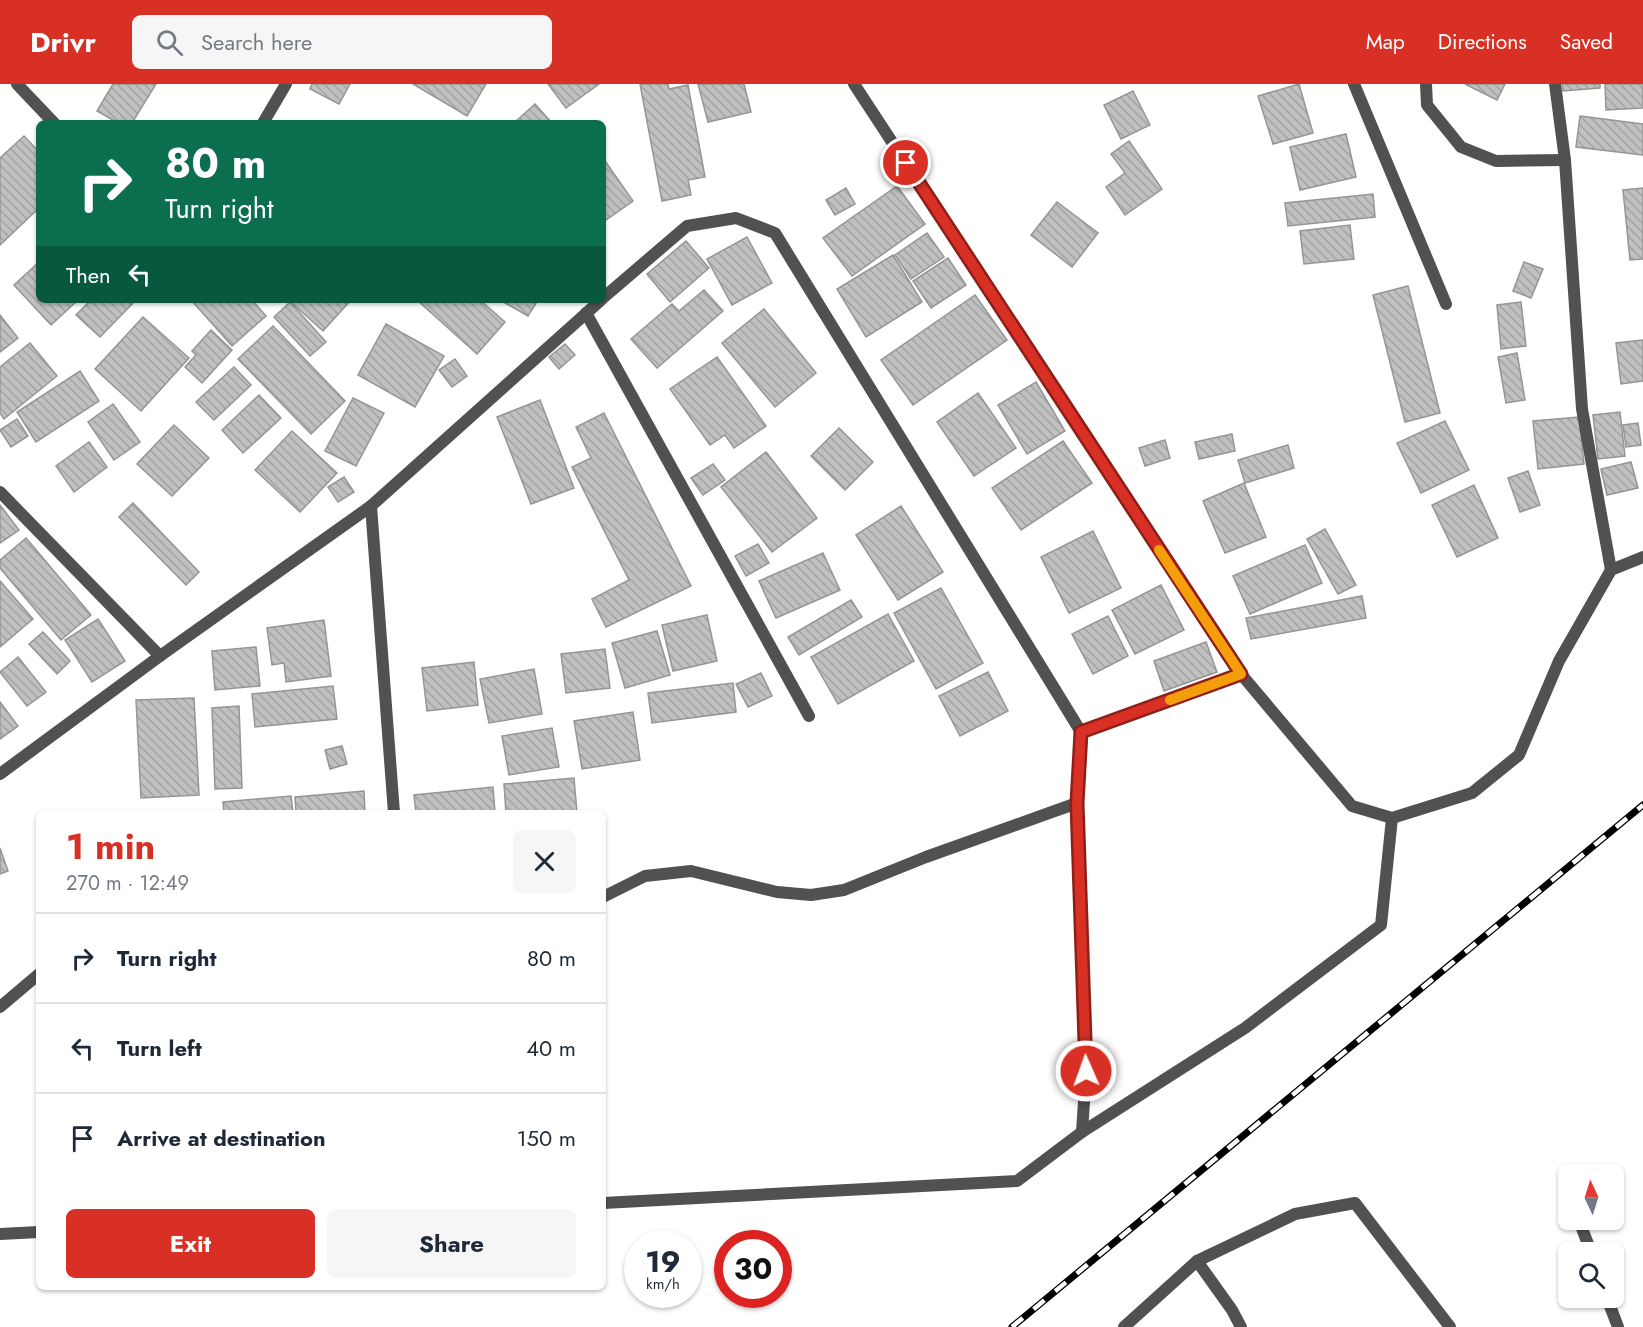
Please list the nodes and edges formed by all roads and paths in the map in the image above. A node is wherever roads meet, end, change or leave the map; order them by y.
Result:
1 (17, 84) edge
2 (286, 84) edge
3 (854, 84) edge
4 (1354, 84) edge
5 (1426, 84) edge
6 (1555, 84) edge
7 (51, 120) edge
8 (265, 120) edge
9 (1565, 160) junction
10 (606, 296) edge
11 (597, 303) edge
12 (1446, 304) dead end
13 (586, 313) junction
14 (0, 492) edge
15 (371, 506) junction
16 (1643, 557) edge
17 (1611, 570) junction
18 (160, 656) junction
19 (1241, 674) junction
20 (809, 716) dead end
21 (1081, 732) junction
22 (0, 774) edge
23 (1077, 803) junction
24 (394, 810) edge
25 (1392, 818) junction
26 (606, 896) edge
27 (36, 977) edge
28 (0, 1007) edge
29 (1082, 1132) junction
30 (606, 1203) edge
31 (36, 1232) edge
32 (0, 1234) edge
33 (1197, 1261) junction
34 (1611, 1308) edge
35 (1124, 1327) edge
36 (1241, 1327) edge
37 (1450, 1327) edge
38 (1618, 1327) edge

1 - 7 street
2 - 8 street
3 - 19 street
4 - 12 street
5 - 9 street
6 - 9 street
9 - 17 street
10 - 21 street
11 - 13 street
13 - 15 street
13 - 20 street
14 - 18 street
15 - 18 street
15 - 24 street
16 - 17 street
17 - 25 street
18 - 22 street
19 - 21 street
19 - 25 street
21 - 23 street
23 - 26 street
23 - 29 street
25 - 29 street
27 - 28 street
29 - 30 street
31 - 32 street
33 - 35 street
33 - 36 street
33 - 37 street
34 - 38 street

